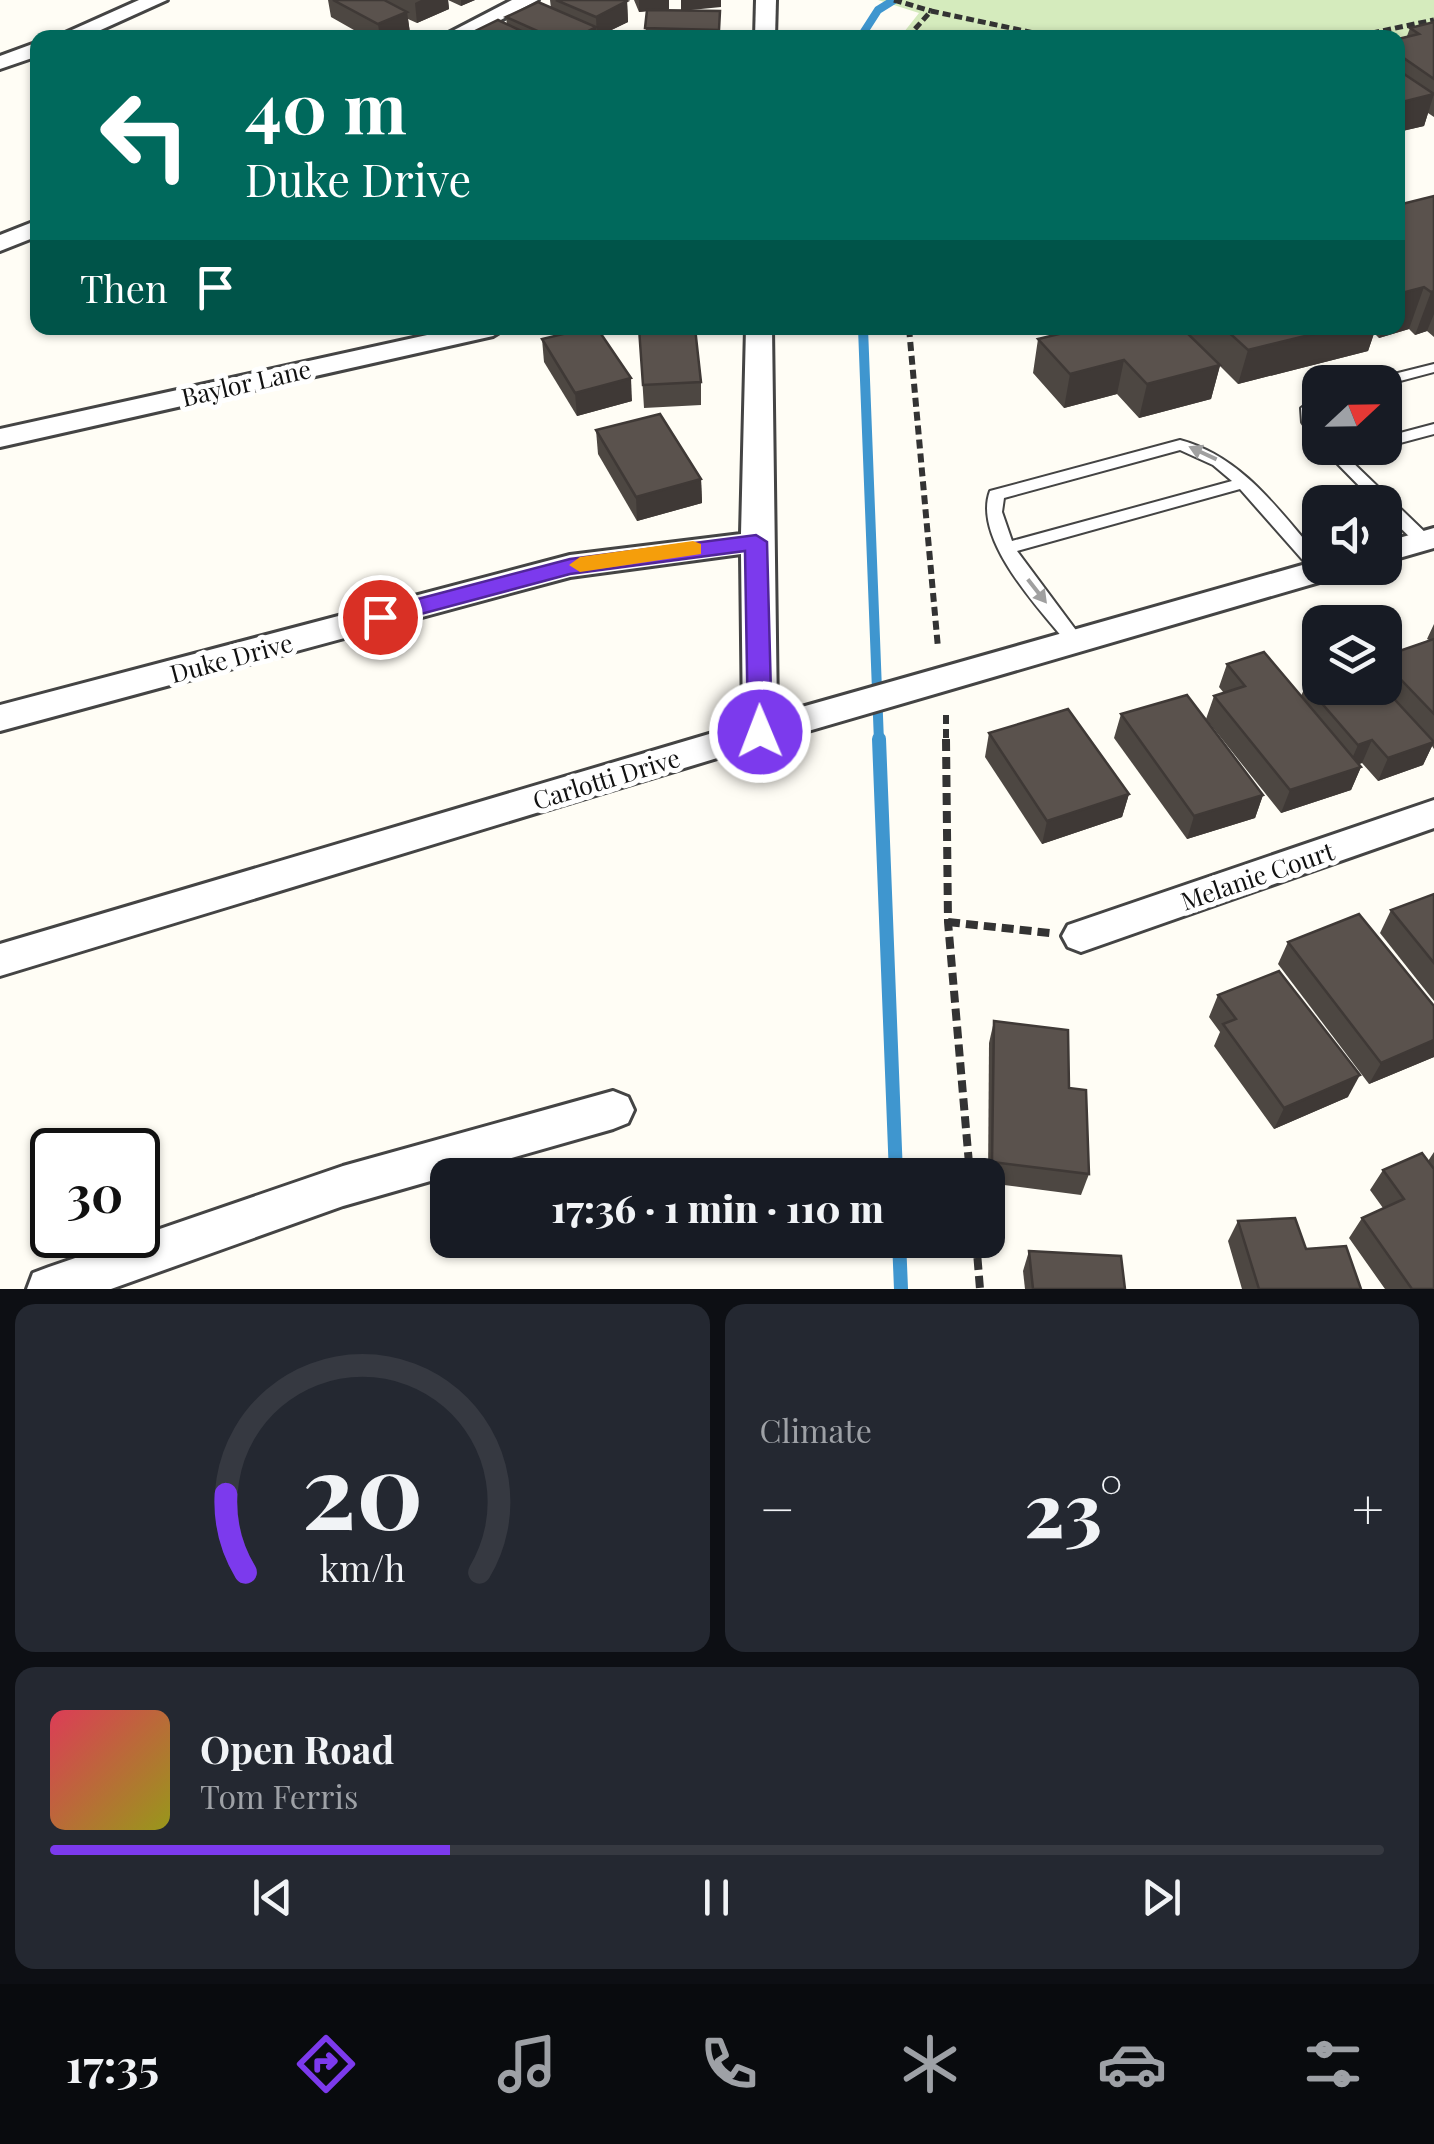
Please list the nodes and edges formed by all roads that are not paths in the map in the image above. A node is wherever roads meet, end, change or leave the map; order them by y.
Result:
1 (157, 0) edge
2 (528, 0) edge
3 (766, 0) edge
4 (84, 30) edge
5 (466, 30) edge
6 (765, 30) edge
7 (30, 51) edge
8 (0, 64) edge
9 (30, 231) edge
10 (0, 244) edge
11 (461, 335) edge
12 (760, 335) edge
13 (1434, 368) edge
14 (1402, 376) edge
15 (1434, 429) edge
16 (1402, 437) edge
17 (0, 438) edge
18 (1347, 465) edge
19 (1242, 483) junction
20 (1366, 485) edge
21 (1402, 517) edge
22 (1429, 539) edge
23 (756, 542) junction
24 (1302, 545) edge
25 (1402, 547) edge
26 (1008, 548) junction
27 (1302, 576) edge
28 (1075, 641) junction
29 (0, 718) edge
30 (760, 732) junction
31 (1434, 814) edge
32 (1081, 936) road end
33 (0, 960) edge
34 (612, 1110) dead end
35 (49, 1289) edge

1 - 4 street
2 - 5 street
3 - 6 street
7 - 8 street
9 - 10 street
11 - 17 street, Baylor Lane
12 - 23 street
13 - 14 lane
15 - 16 lane
18 - 20 lane
19 - 24 lane
19 - 26 lane
19 -> 26 lane
21 - 22 lane
22 - 25 street
23 - 29 street, Duke Drive
23 - 30 street
26 -> 28 lane
27 - 28 street, Carlotti Drive
28 - 30 street, Carlotti Drive
30 - 33 street, Carlotti Drive
31 - 32 street, Melanie Court
34 - 35 street

